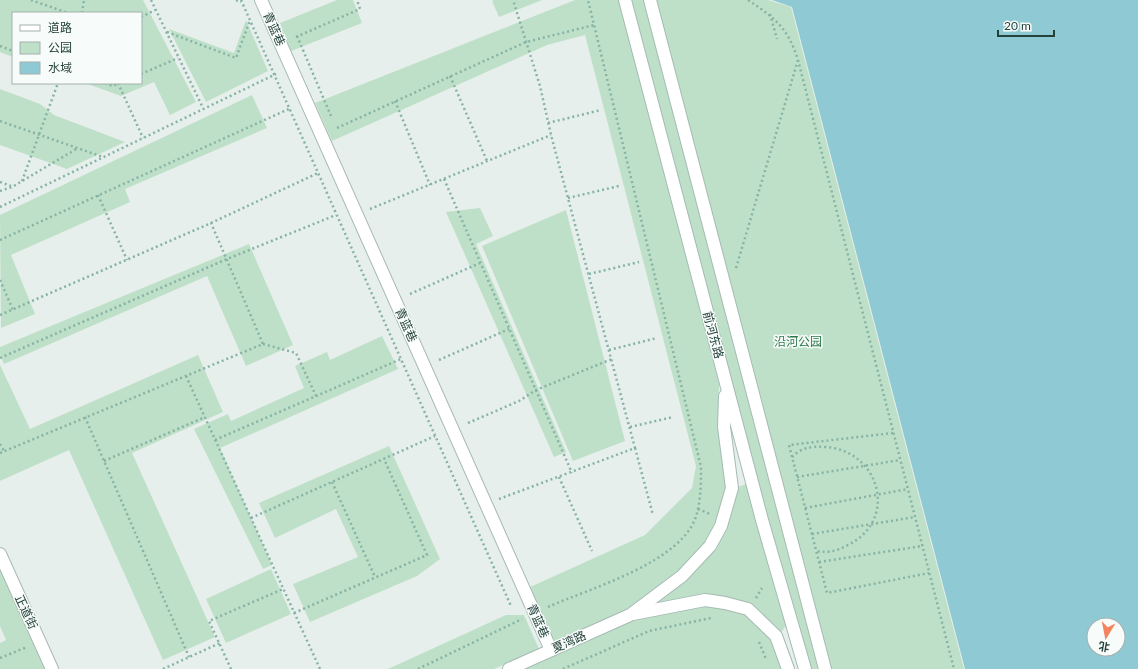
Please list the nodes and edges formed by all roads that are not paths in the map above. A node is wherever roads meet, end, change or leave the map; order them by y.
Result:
1 (261, 0) edge
2 (625, 0) edge
3 (650, 0) edge
4 (726, 382) junction
5 (0, 554) edge
6 (630, 615) junction
7 (551, 650) junction
8 (52, 669) edge
9 (509, 669) edge
10 (788, 669) edge
11 (805, 669) edge
12 (825, 669) edge

1 - 7 street, 青蓝巷
2 - 4 street, 前河东路
3 - 12 street, 前河东路
4 - 6 street
4 - 11 street, 前河东路
5 - 8 street, 正道街
6 - 7 street, 夏湾路
6 - 10 street
7 - 9 street, 夏湾路

